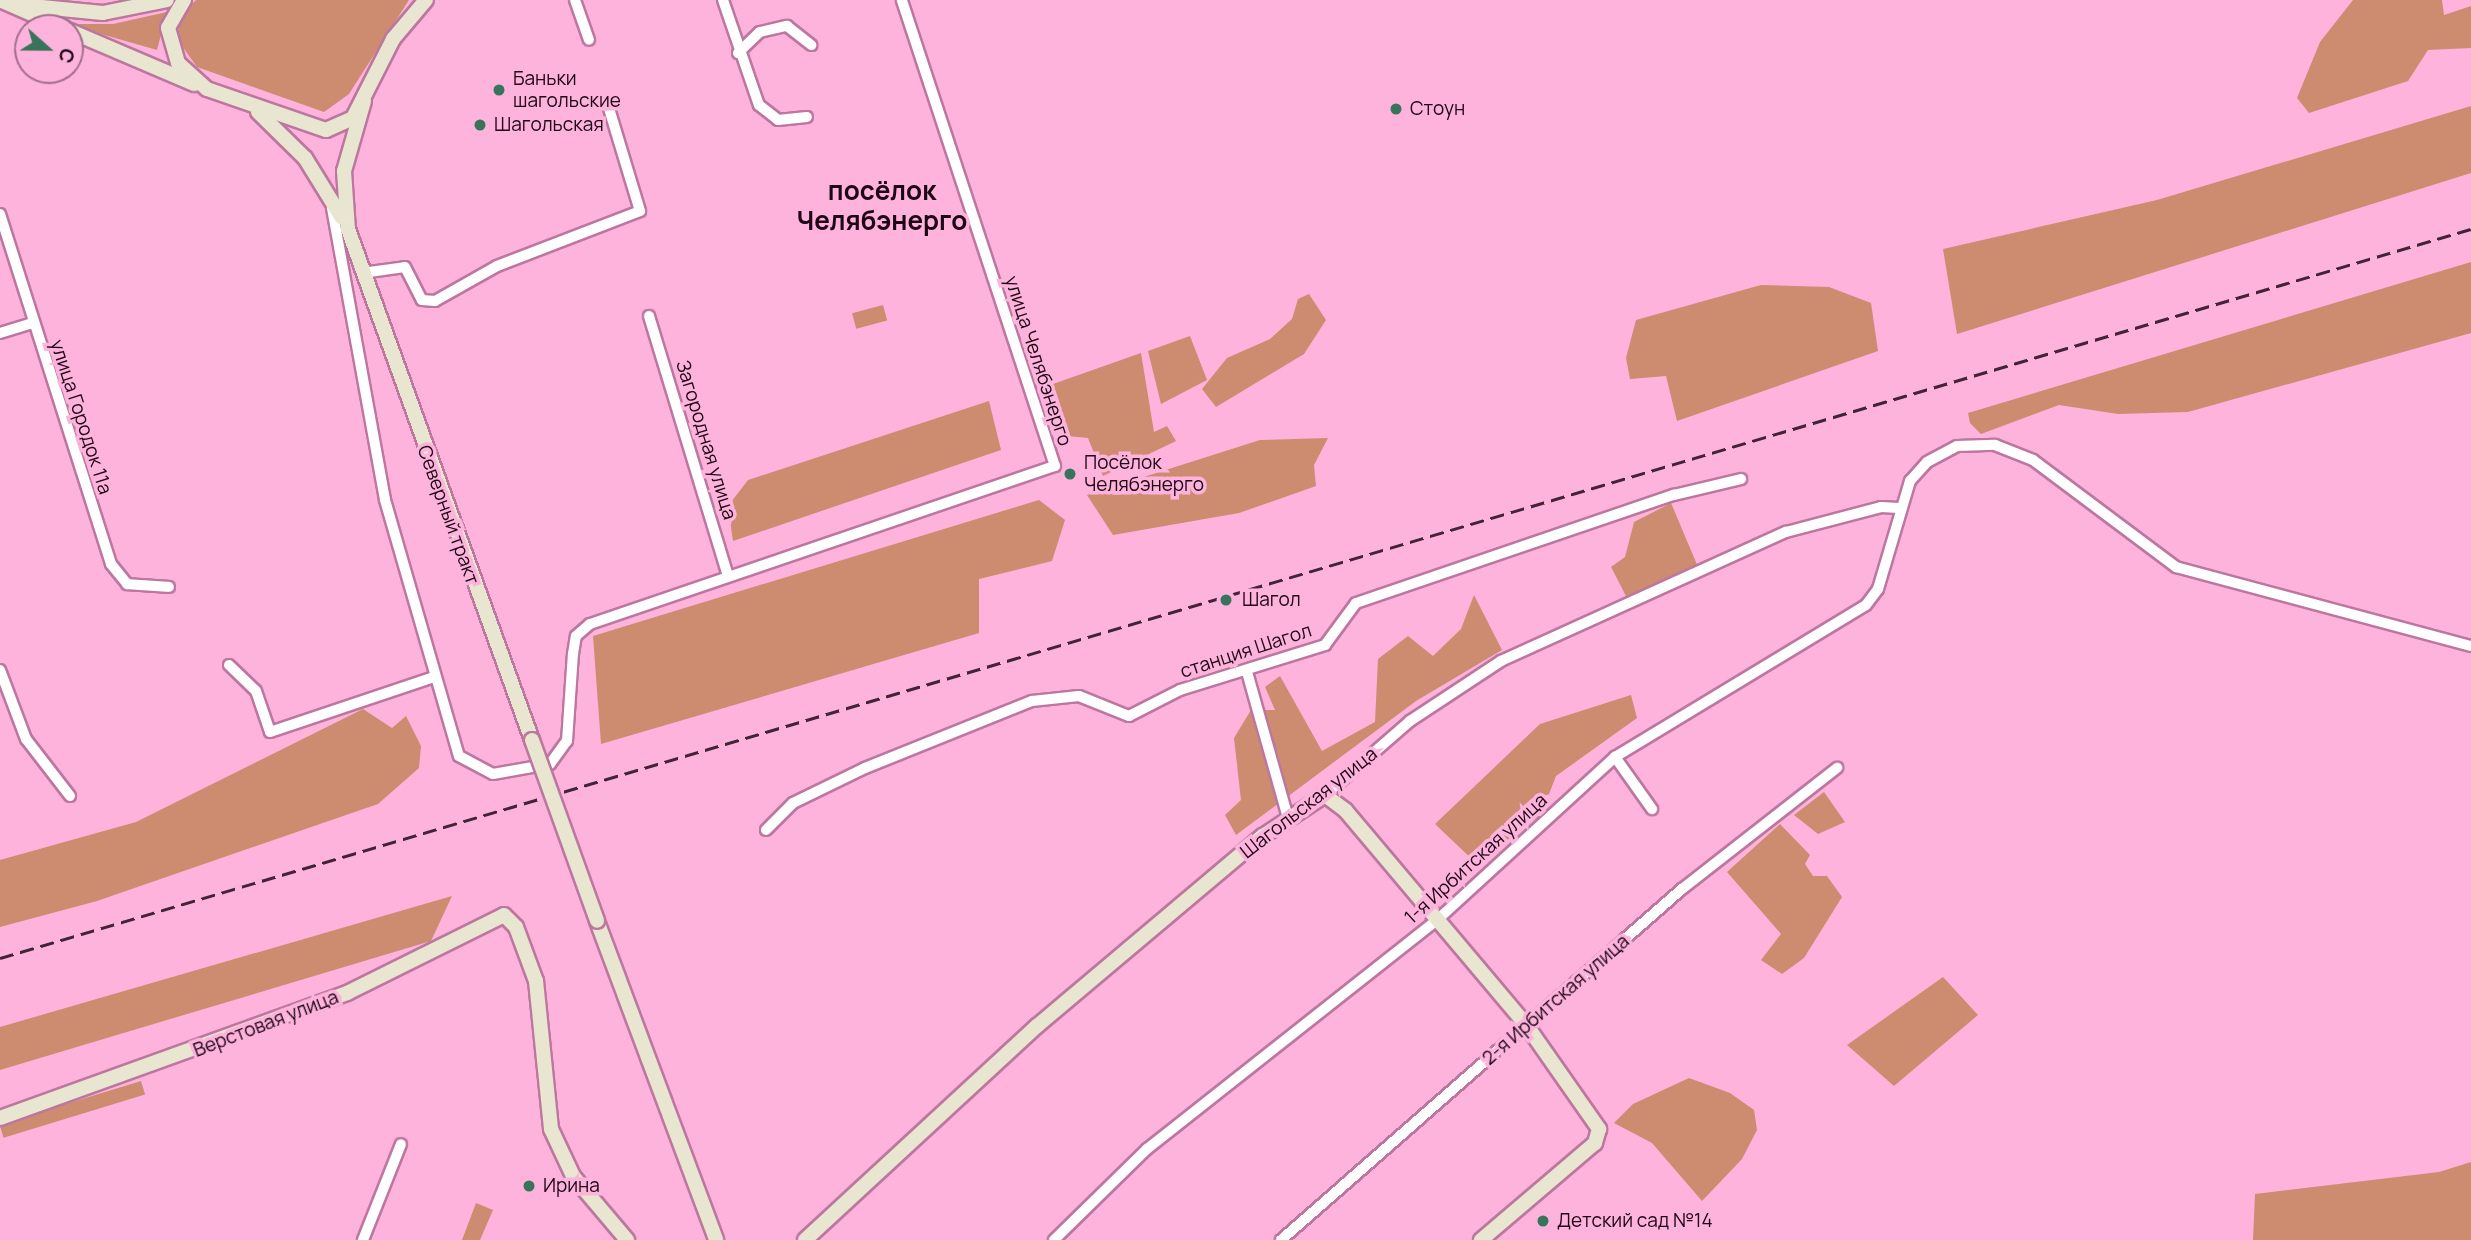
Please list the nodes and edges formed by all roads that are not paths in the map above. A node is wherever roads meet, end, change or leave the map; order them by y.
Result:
1 (167, 0) edge
2 (184, 0) edge
3 (426, 0) edge
4 (575, 0) edge
5 (723, 0) edge
6 (902, 0) edge
7 (6, 2) edge
8 (33, 14) edge
9 (84, 37) edge
10 (589, 40) dead end
11 (811, 46) dead end
12 (738, 53) junction
13 (207, 89) junction
14 (364, 102) junction
15 (608, 105) dead end
16 (256, 110) junction
17 (807, 117) dead end
18 (327, 187) junction
19 (0, 214) edge
20 (348, 229) junction
21 (362, 273) junction
22 (649, 316) dead end
23 (32, 323) junction
24 (0, 333) edge
25 (1741, 479) dead end
26 (1899, 508) junction
27 (728, 576) junction
28 (169, 587) dead end
29 (2471, 646) edge
30 (229, 666) dead end
31 (0, 670) edge
32 (1247, 672) junction
33 (434, 677) junction
34 (1615, 757) junction
35 (1836, 768) dead end
36 (1325, 795) junction
37 (70, 796) dead end
38 (1653, 809) dead end
39 (1288, 818) junction
40 (766, 830) dead end
41 (1436, 920) junction
42 (1527, 1026) junction
43 (0, 1118) edge
44 (401, 1144) dead end
45 (363, 1240) edge
46 (627, 1240) edge
47 (716, 1240) edge
48 (805, 1240) edge
49 (1054, 1240) edge
50 (1281, 1240) edge
51 (1481, 1240) edge

1 - 7 street
2 - 13 street
3 - 14 street
4 - 10 street
5 - 12 street
6 - 27 street, улица Челябэнерго
7 - 8 street
9 - 13 street
11 - 12 street
12 - 17 street
13 - 16 street
14 - 16 street
14 - 20 street, Северный тракт
15 - 21 street
16 - 18 street
18 - 20 street
18 - 33 street
19 - 23 street, улица Городок 11а
20 - 21 street, Северный тракт
21 - 47 street, Северный тракт, bridge
22 - 27 street, Загородная улица
23 - 24 street
23 - 28 street, улица Городок 11а
25 - 32 street, станция Шагол
26 - 29 street, 1-я Ирбитская улица
26 - 34 street, 1-я Ирбитская улица
26 - 36 street, Шагольская улица
27 - 33 street, улица Челябэнерго
30 - 33 street
31 - 37 street
32 - 39 street
32 - 40 street, станция Шагол
34 - 38 street
34 - 41 street, 1-я Ирбитская улица
35 - 42 street, 2-я Ирбитская улица
36 - 39 street, Шагольская улица
36 - 41 street
39 - 48 street, Шагольская улица
41 - 42 street
41 - 49 street, 1-я Ирбитская улица
42 - 50 street, 2-я Ирбитская улица
42 - 51 street
43 - 46 street, Верстовая улица
44 - 45 street

